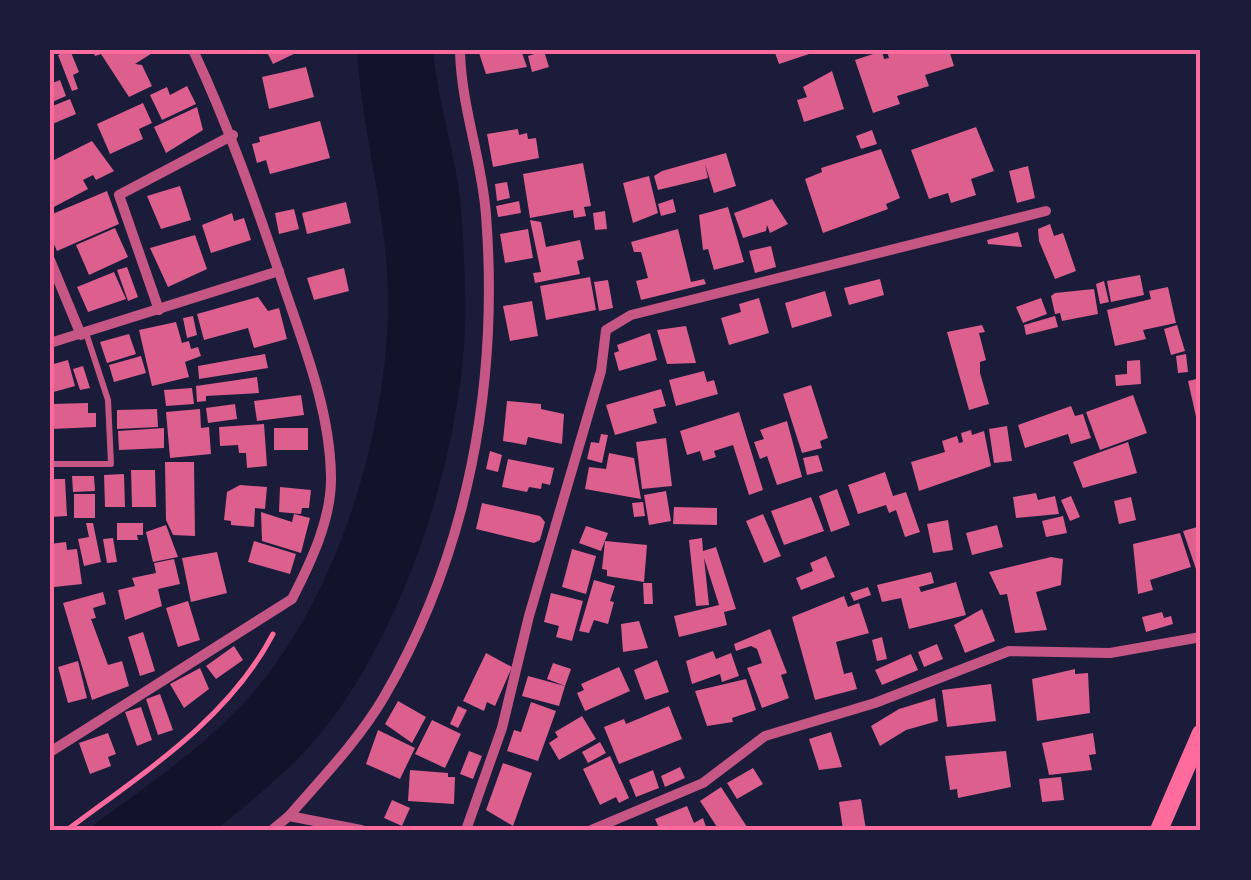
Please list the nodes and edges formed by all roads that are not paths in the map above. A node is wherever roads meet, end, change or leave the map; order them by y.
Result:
1 (192, 50) edge
2 (460, 50) edge
3 (233, 135) junction
4 (1046, 211) dead end
5 (50, 260) edge
6 (278, 271) junction
7 (159, 310) junction
8 (83, 334) junction
9 (50, 343) edge
10 (50, 464) edge
11 (1201, 637) edge
12 (1201, 733) edge
13 (50, 752) edge
14 (289, 816) junction
15 (272, 830) edge
16 (362, 830) edge
17 (466, 830) edge
18 (591, 830) edge
19 (1159, 830) edge

1 - 3 street
2 - 14 street
3 - 6 street
3 - 7 street
4 - 17 street
5 - 8 street
6 - 7 street
6 - 13 street
7 - 8 street
8 - 9 street
8 - 10 lane
11 - 18 street
12 - 19 main road
14 - 15 street
14 - 16 street

